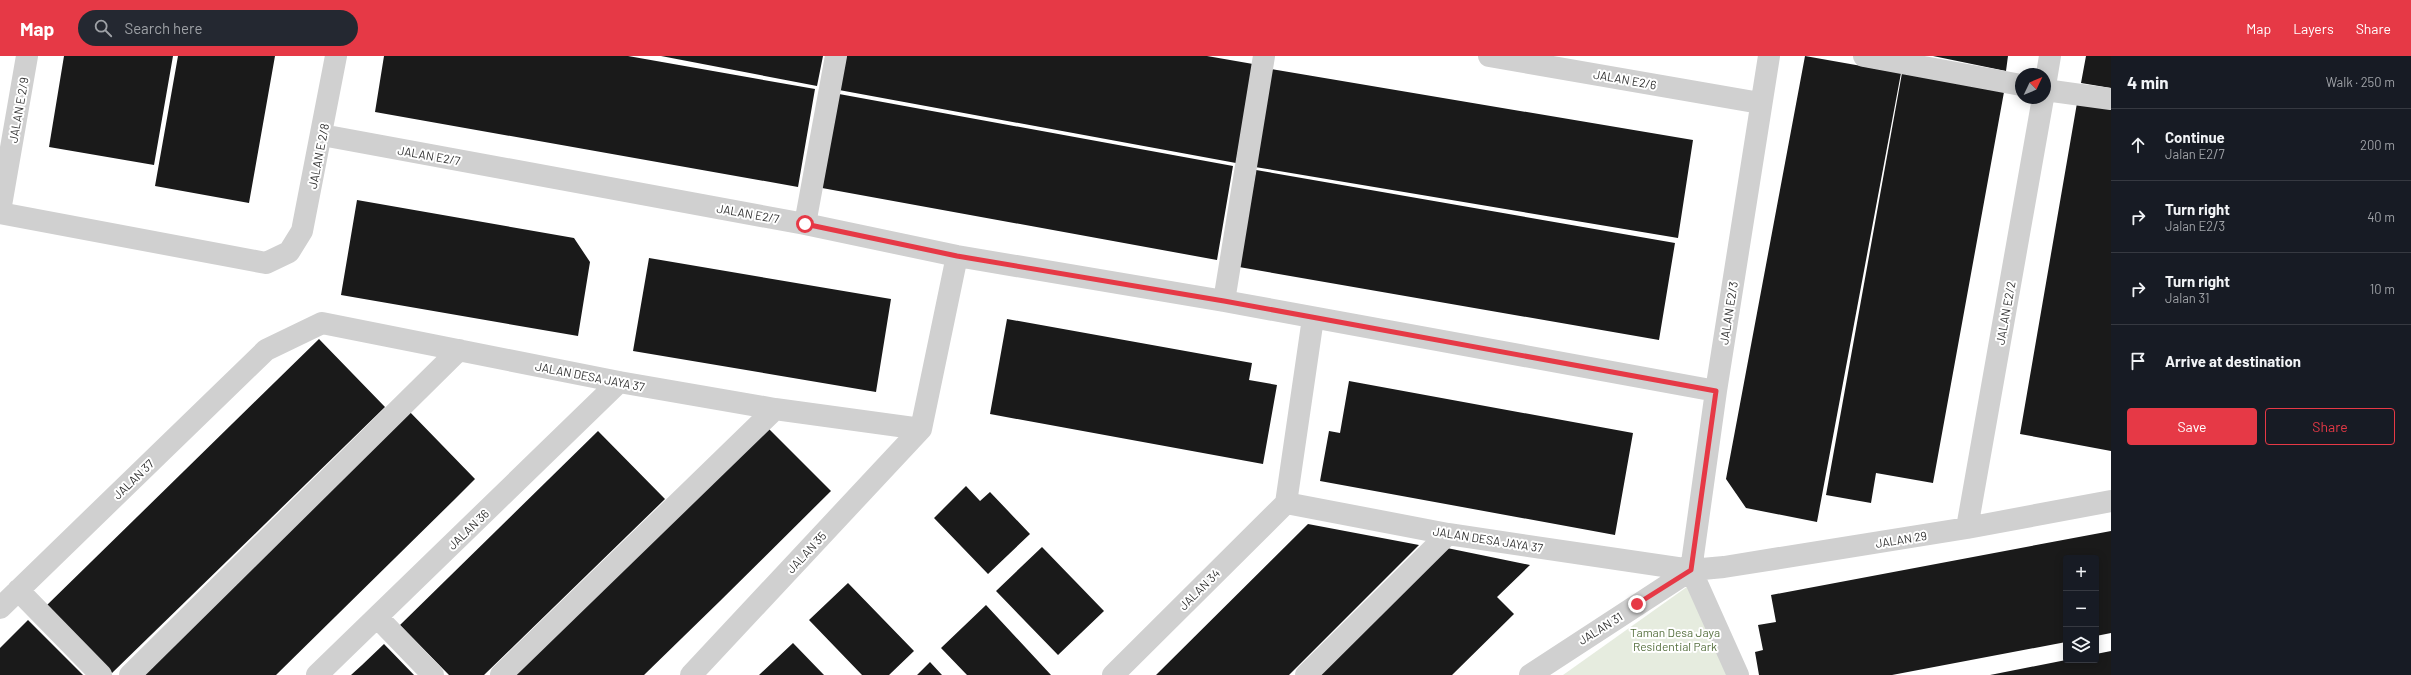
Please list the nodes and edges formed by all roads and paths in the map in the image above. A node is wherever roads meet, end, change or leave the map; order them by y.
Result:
1 (27, 56) edge
2 (336, 56) edge
3 (836, 56) edge
4 (1264, 56) edge
5 (1489, 56) edge
6 (1769, 56) edge
7 (1864, 56) edge
8 (2050, 56) edge
9 (2048, 68) edge
10 (2015, 84) edge
11 (2051, 91) edge
12 (2111, 99) edge
13 (1760, 103) junction
14 (2042, 104) edge
15 (322, 135) junction
16 (0, 212) edge
17 (805, 224) junction
18 (957, 256) junction
19 (1224, 301) junction
20 (1313, 318) junction
21 (266, 350) joint
22 (459, 350) junction
23 (619, 382) junction
24 (1716, 391) junction
25 (775, 409) junction
26 (921, 429) junction
27 (2111, 501) edge
28 (1286, 503) junction
29 (1967, 528) junction
30 (1448, 534) junction
31 (1691, 570) junction
32 (6, 598) edge
33 (377, 617) junction
34 (695, 674) edge
35 (101, 675) edge
36 (130, 675) edge
37 (317, 675) edge
38 (433, 675) edge
39 (502, 675) edge
40 (1113, 675) edge
41 (1306, 675) edge
42 (1530, 675) edge
43 (1738, 675) edge

1 - 16 street, JALAN E 2/9
2 - 15 street, JALAN E 2/8
3 - 17 street
4 - 19 street
5 - 13 street, JALAN E2/6
6 - 13 street, JALAN E2/3
7 - 10 street
8 - 9 street
11 - 12 street
13 - 24 street, JALAN E2/3
14 - 29 street, JALAN E2/2
15 - 16 street, JALAN E 2/8
15 - 17 street, JALAN E2/7
17 - 18 street, JALAN E2/7
18 - 19 street, JALAN E2/7
18 - 26 street
19 - 20 street, JALAN E2/7
20 - 24 street, JALAN E2/7
20 - 28 street
21 - 22 street, JALAN DESA JAYA 37
21 - 32 street, JALAN 37
22 - 23 street, JALAN DESA JAYA 37
22 - 36 street
23 - 25 street, JALAN DESA JAYA 37
23 - 33 street, JALAN 36
24 - 31 street, JALAN E2/3
25 - 26 street, JALAN DESA JAYA 37
25 - 39 street
26 - 34 street, JALAN 35
27 - 29 street, JALAN 29
28 - 30 street, JALAN DESA JAYA 37
28 - 40 street, JALAN 34
29 - 31 street, JALAN 29
30 - 31 street, JALAN DESA JAYA 37
30 - 41 street
31 - 42 street, JALAN 31
31 - 43 street
32 - 35 street
33 - 37 street, JALAN 36
33 - 38 street

